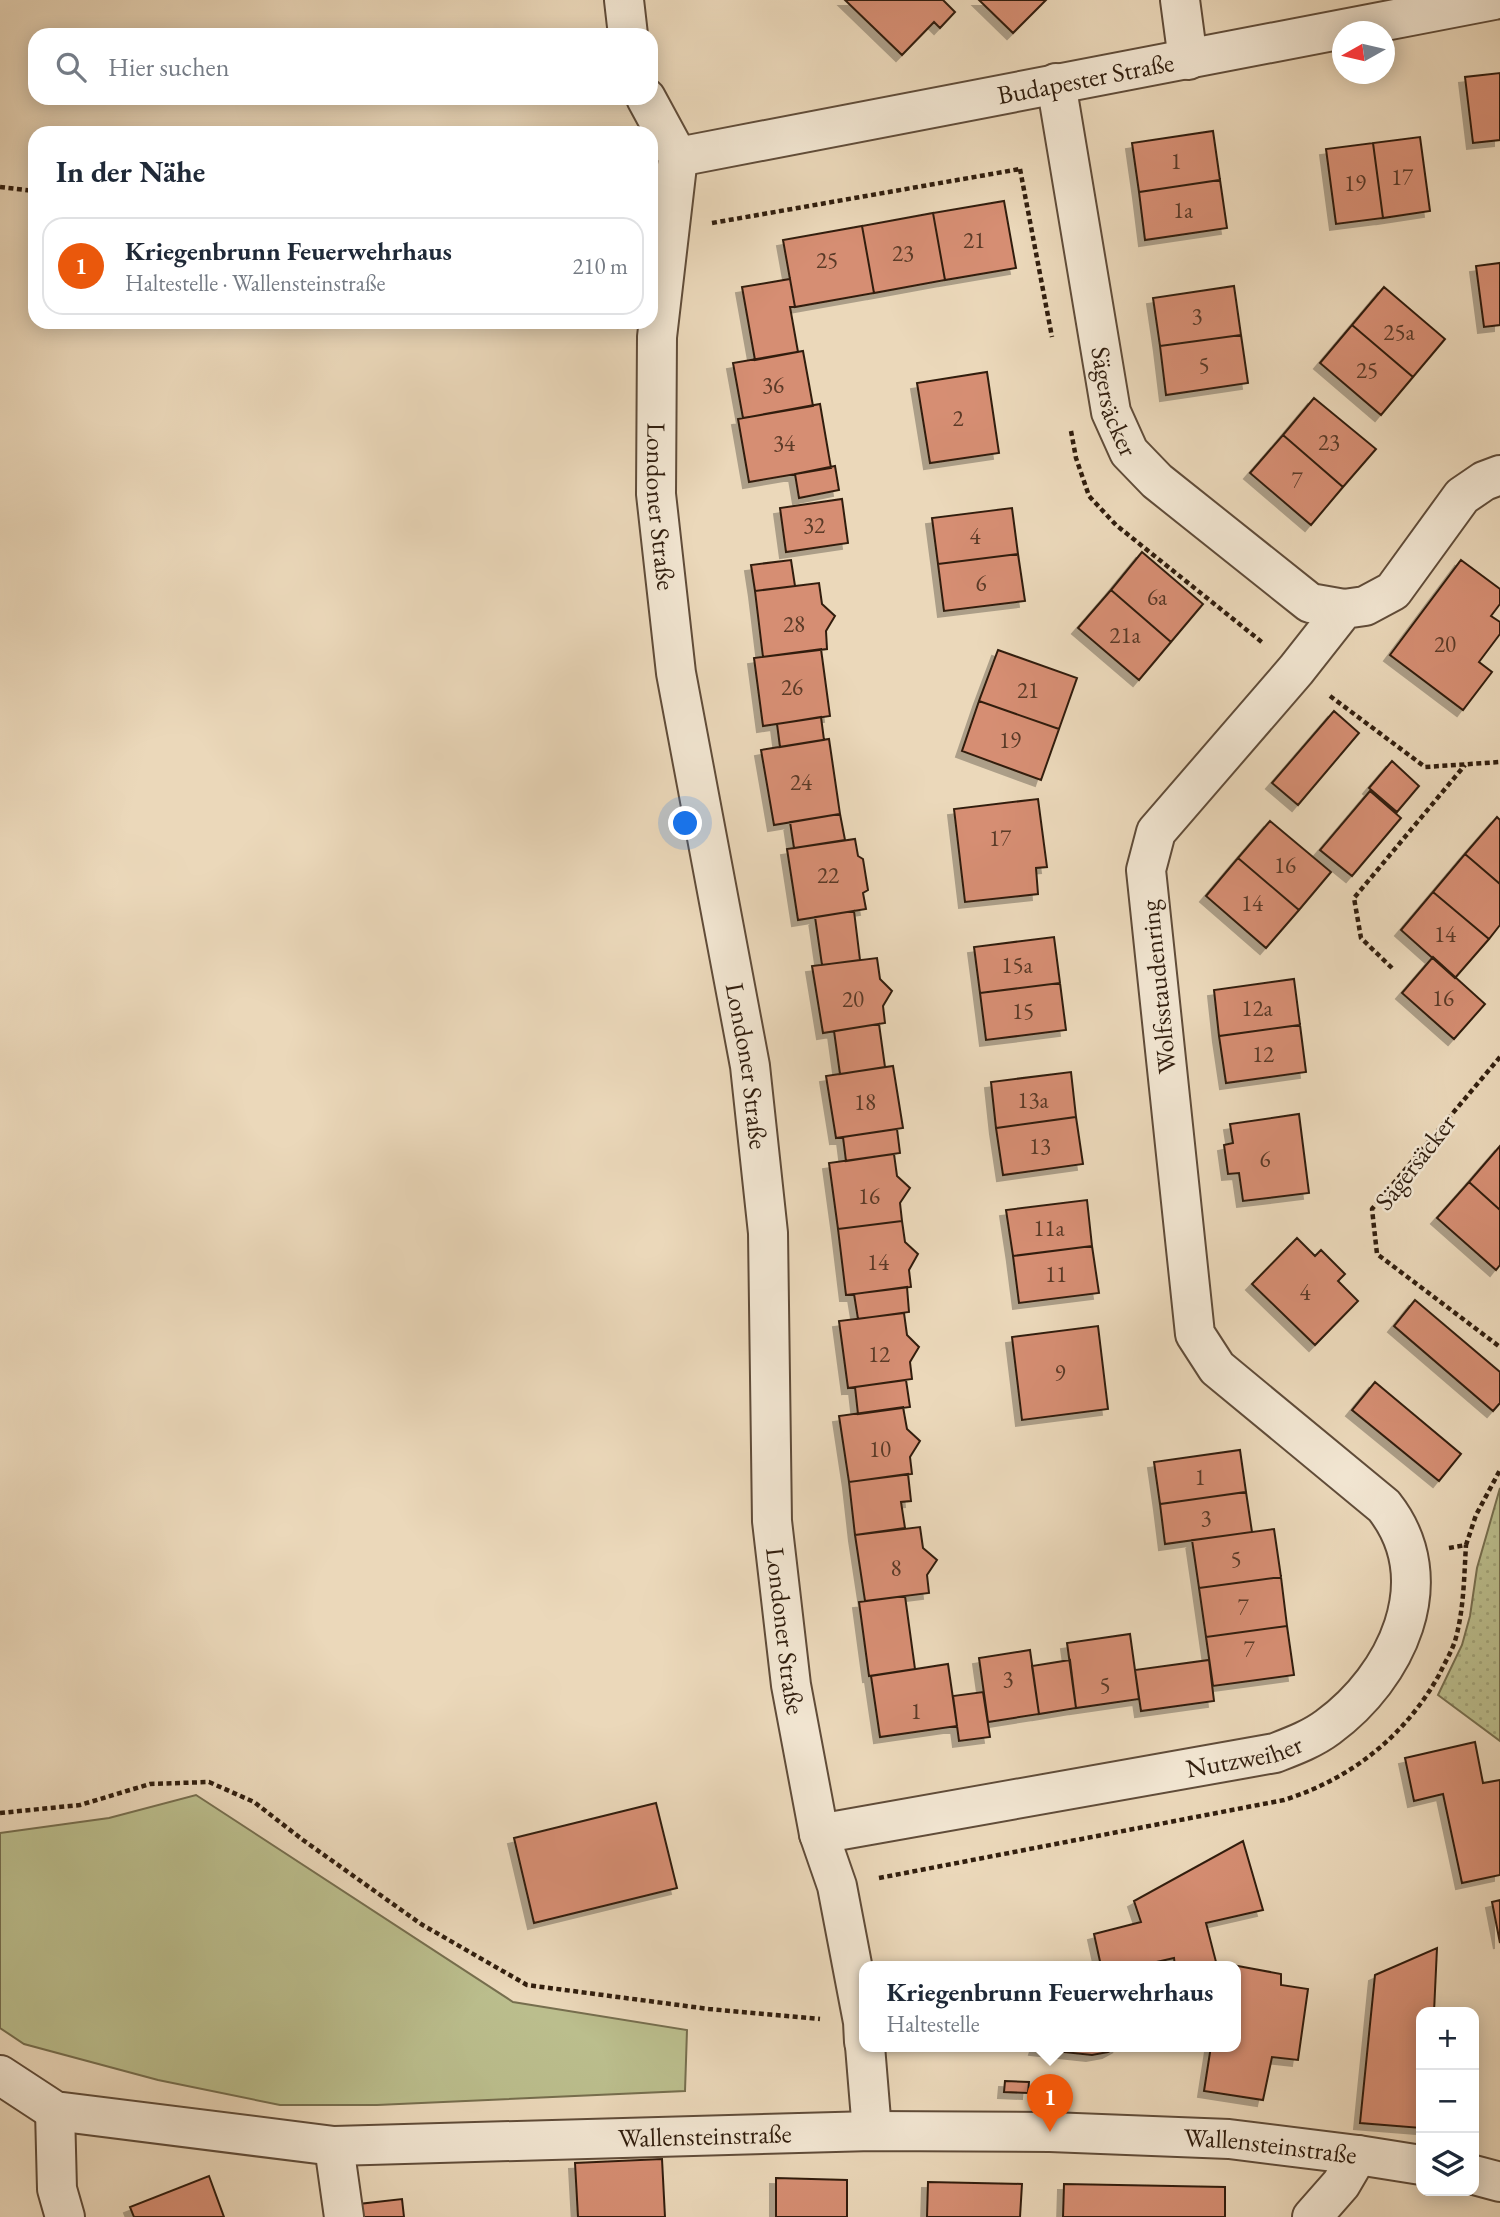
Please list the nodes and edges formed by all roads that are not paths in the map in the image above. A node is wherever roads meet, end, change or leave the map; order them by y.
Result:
1 (624, 0) edge
2 (1180, 0) edge
3 (1494, 0) edge
4 (627, 28) edge
5 (1188, 60) junction
6 (1056, 83) junction
7 (650, 105) edge
8 (678, 157) junction
9 (1500, 475) edge
10 (1344, 609) junction
11 (1410, 1555) joint
12 (819, 1833) junction
13 (859, 2009) edge
14 (865, 2052) edge
15 (0, 2075) edge
16 (55, 2111) junction
17 (872, 2131) junction
18 (334, 2146) junction
19 (1358, 2155) junction
20 (1416, 2164) edge
21 (1479, 2176) edge
22 (1500, 2182) edge
23 (65, 2217) edge
24 (344, 2217) edge
25 (1312, 2217) edge

1 - 4 street
2 - 5 street
3 - 5 street, Budapester Straße
5 - 6 street, Budapester Straße
6 - 8 street, Budapester Straße
6 - 10 street, Sägersäcker
7 - 8 street
8 - 12 street, Londoner Straße
9 - 10 street
10 - 11 street, Wolfsstaudenring
11 - 12 street, Nutzweiher
12 - 13 street, Londoner Straße
14 - 17 street, Londoner Straße
15 - 16 street, Wallensteinstraße
16 - 18 street, Wallensteinstraße
16 - 23 street
17 - 18 street, Wallensteinstraße
17 - 19 street, Wallensteinstraße
18 - 24 street
19 - 20 street, Wallensteinstraße
19 - 25 street
21 - 22 street

